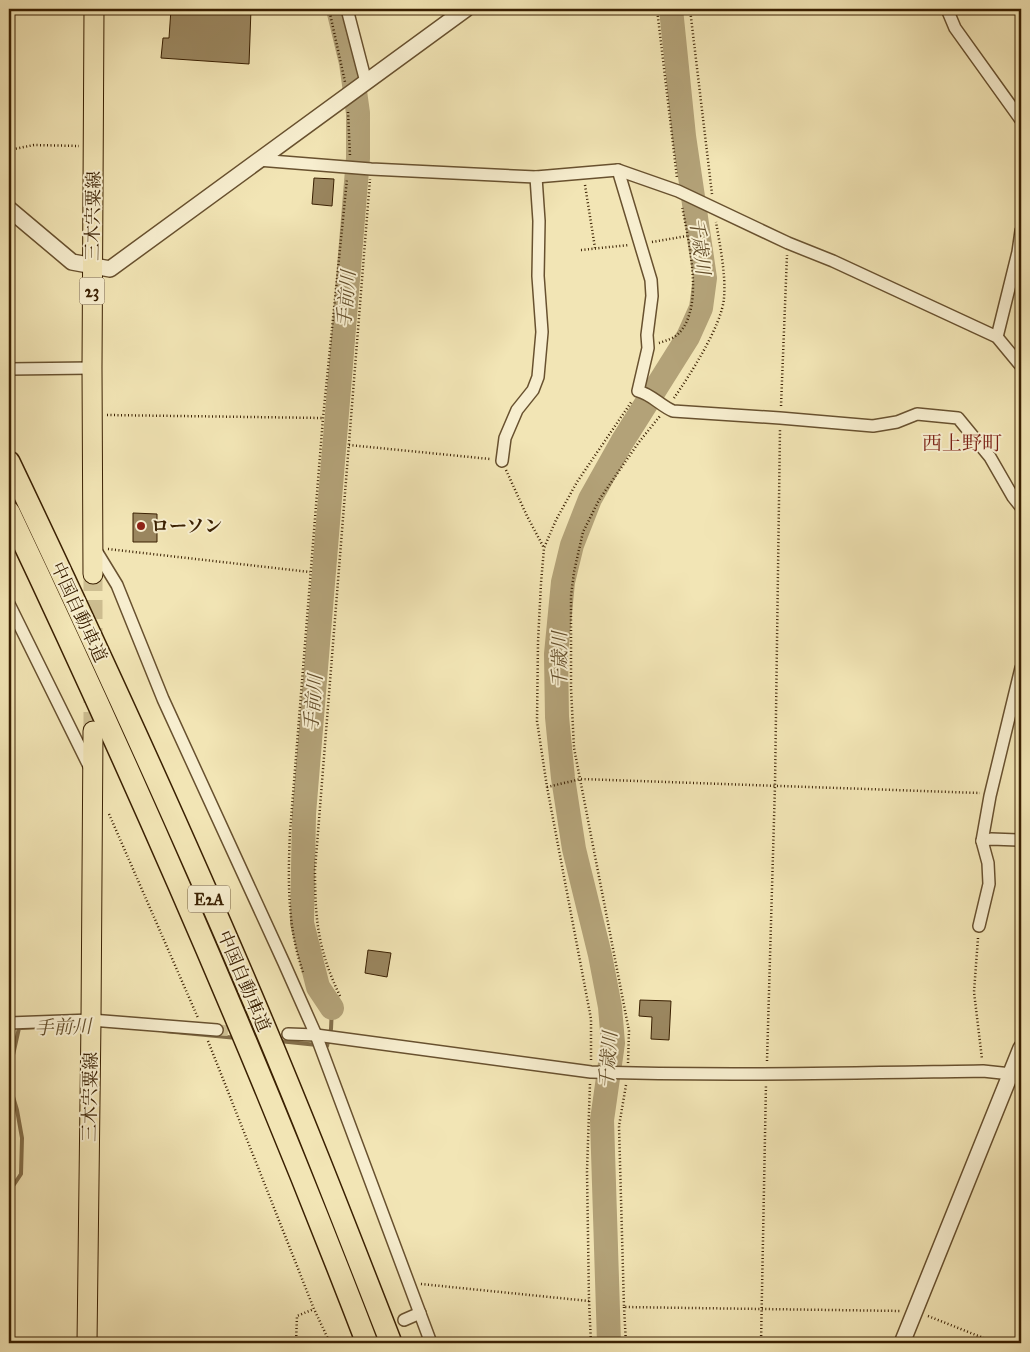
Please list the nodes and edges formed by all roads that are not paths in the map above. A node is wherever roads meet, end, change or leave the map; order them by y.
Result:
1 (94, 9) edge
2 (347, 9) edge
3 (466, 9) edge
4 (947, 9) edge
5 (356, 89) junction
6 (1021, 120) edge
7 (258, 160) junction
8 (618, 170) junction
9 (536, 177) junction
10 (9, 209) edge
11 (1021, 231) edge
12 (92, 265) junction
13 (997, 337) junction
14 (1021, 366) edge
15 (92, 368) junction
16 (9, 369) edge
17 (502, 460) road end
18 (9, 462) edge
19 (1021, 507) edge
20 (9, 512) edge
21 (94, 548) junction
22 (93, 574) tunnel mouth
23 (9, 604) edge
24 (1021, 668) edge
25 (93, 731) tunnel mouth
26 (93, 773) junction
27 (1021, 840) edge
28 (982, 842) junction
29 (979, 926) road end
30 (91, 1020) junction
31 (9, 1023) edge
32 (217, 1030) tunnel mouth
33 (288, 1034) tunnel mouth
34 (316, 1035) junction
35 (1021, 1048) edge
36 (1016, 1075) edge
37 (420, 1313) junction
38 (404, 1320) dead end
39 (86, 1343) edge
40 (367, 1343) edge
41 (391, 1343) edge
42 (431, 1343) edge
43 (902, 1343) edge

1 - 12 main road, 三木宍粟線 / 23
2 - 5 street
3 - 5 street
4 - 6 street
5 - 7 street
7 - 9 street
7 - 12 street
8 - 9 street
8 - 13 street
8 - 19 street
9 - 17 street
10 - 12 street
11 - 13 street
12 - 15 main road, 三木宍粟線 / 23
13 - 14 street
15 - 16 street
15 - 21 main road, 三木宍粟線 / 23
18 - 41 highway, 中国自動車道 / E2A
20 - 40 highway, 中国自動車道 / E2A
21 - 22 main road, 三木宍粟線 / 23
21 - 34 street
23 - 26 street
24 - 28 street
25 - 26 main road, 三木宍粟線
26 - 30 main road, 三木宍粟線
27 - 28 street
28 - 29 street
30 - 31 street
30 - 32 street
30 - 39 main road, 三木宍粟線
33 - 34 street
34 - 36 street
34 - 37 street
35 - 36 street
36 - 43 street
37 - 38 street
37 - 42 street

